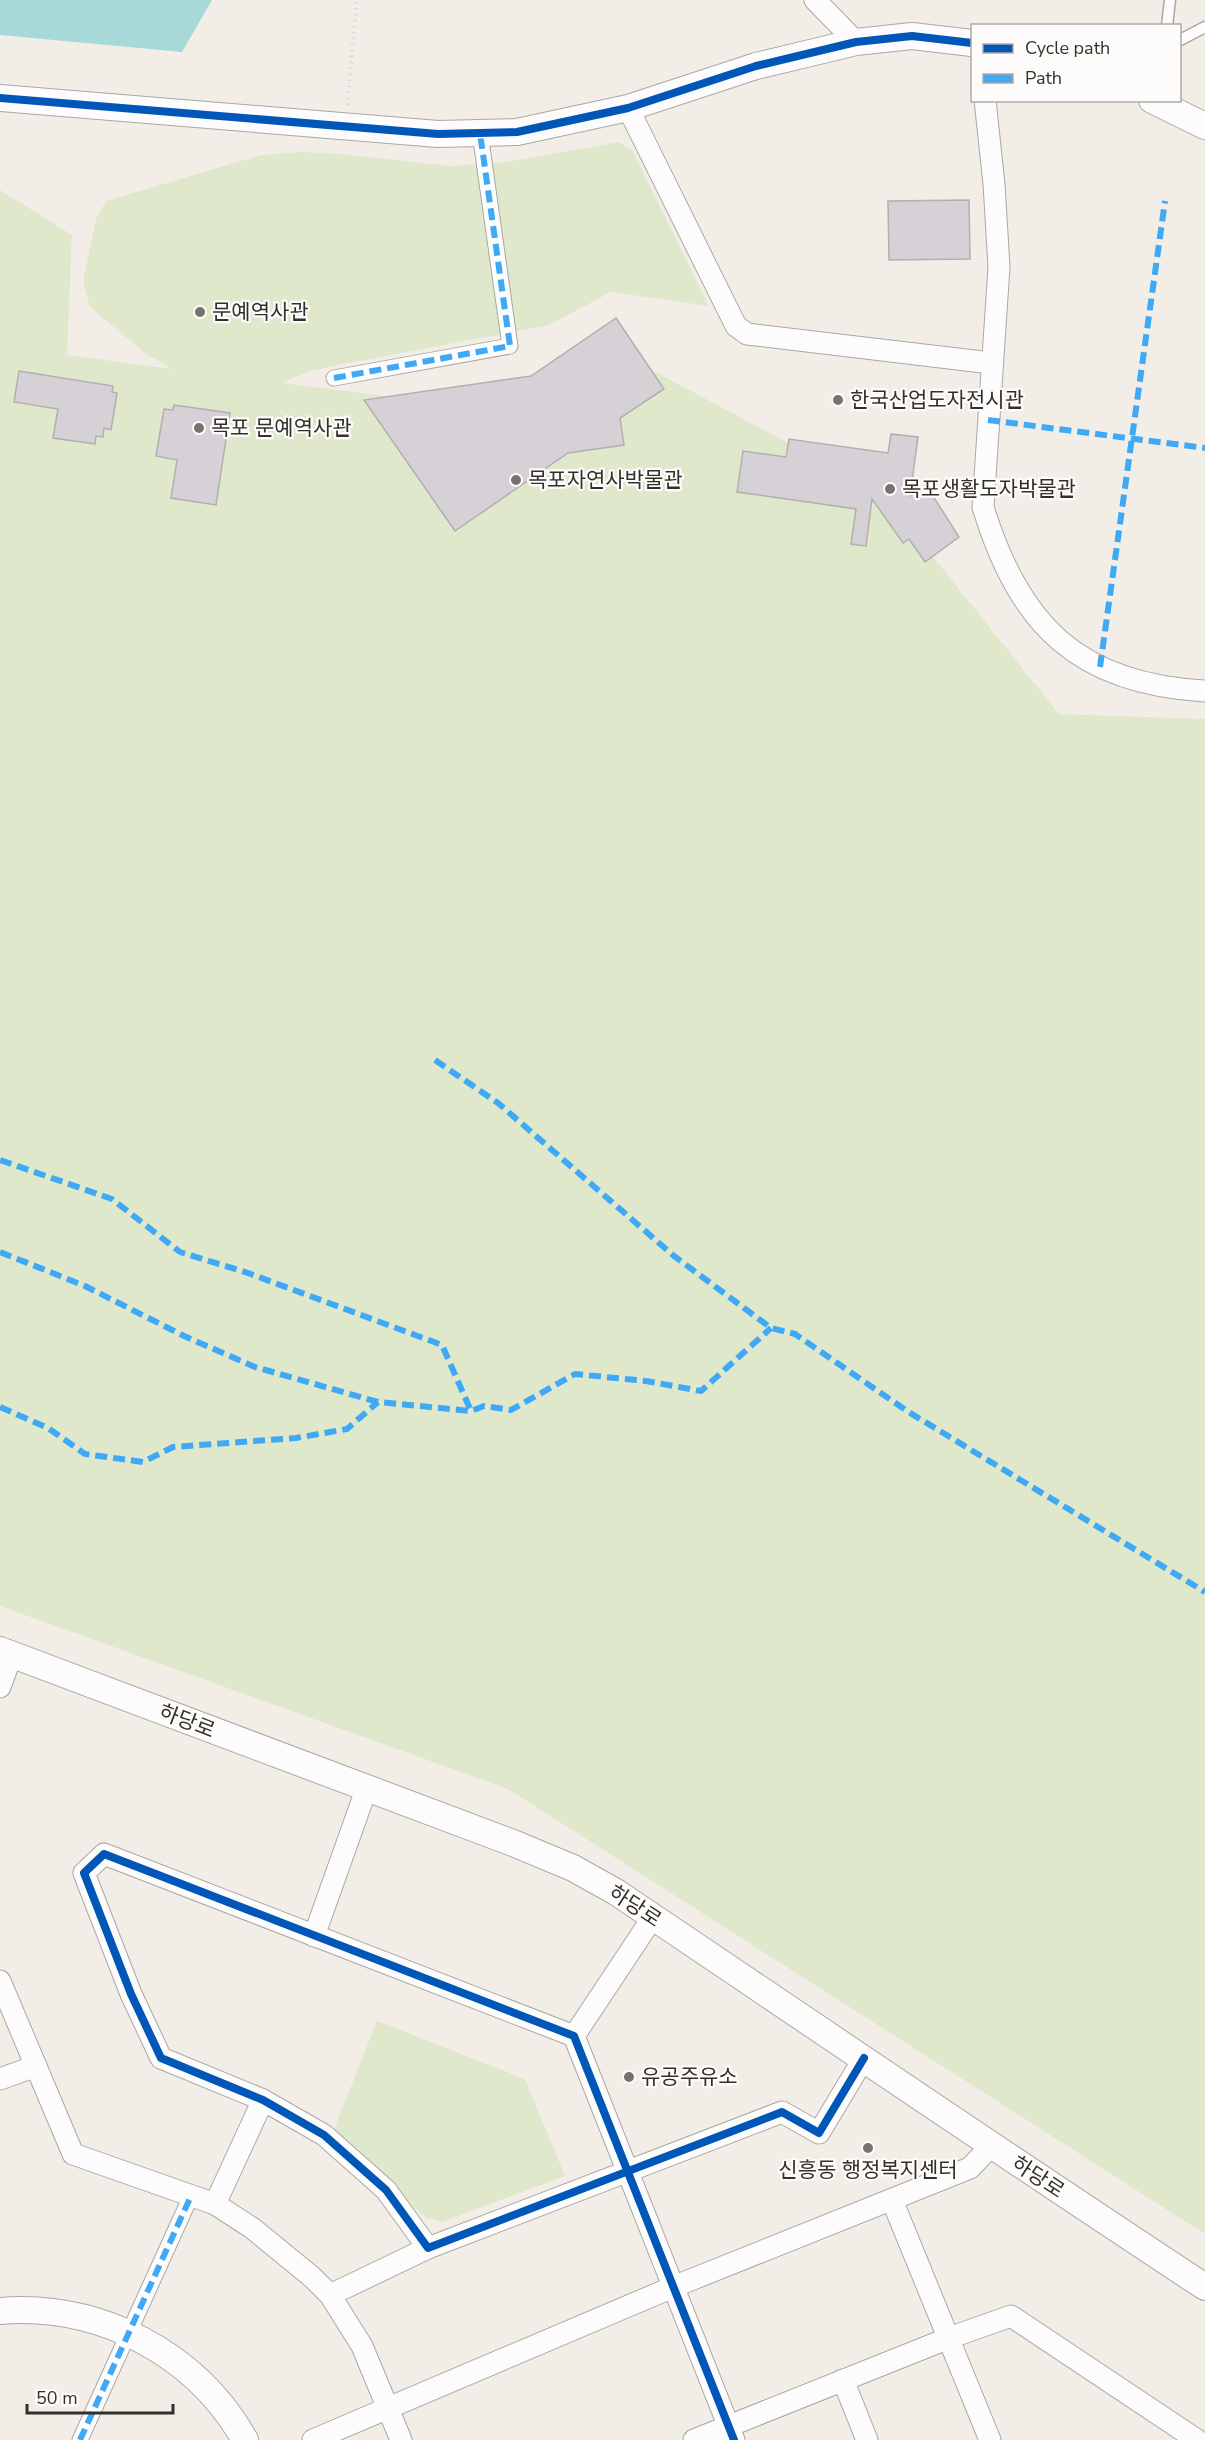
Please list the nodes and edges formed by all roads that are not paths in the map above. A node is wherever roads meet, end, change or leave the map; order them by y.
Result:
1 (815, 0) edge
2 (1170, 0) edge
3 (1167, 24) edge
4 (1205, 27) edge
5 (1181, 39) edge
6 (856, 42) junction
7 (971, 43) edge
8 (0, 98) edge
9 (985, 102) edge
10 (1156, 102) edge
11 (628, 108) junction
12 (1205, 126) edge
13 (480, 133) junction
14 (991, 363) junction
15 (334, 378) dead end
16 (1205, 691) edge
17 (6, 1652) edge
18 (0, 1687) edge
19 (366, 1790) junction
20 (653, 1917) junction
21 (314, 1936) junction
22 (0, 1981) edge
23 (574, 2036) junction
24 (864, 2058) junction
25 (36, 2066) junction
26 (0, 2079) edge
27 (263, 2100) junction
28 (991, 2146) junction
29 (627, 2172) junction
30 (191, 2196) junction
31 (892, 2200) junction
32 (214, 2204) junction
33 (428, 2248) junction
34 (673, 2287) junction
35 (1205, 2287) edge
36 (330, 2295) junction
37 (0, 2310) edge
38 (129, 2332) junction
39 (949, 2338) junction
40 (843, 2380) junction
41 (389, 2406) junction
42 (731, 2433) edge
43 (80, 2440) edge
44 (244, 2440) edge
45 (313, 2440) edge
46 (401, 2440) edge
47 (694, 2440) edge
48 (867, 2440) edge
49 (990, 2440) edge
50 (1197, 2440) edge

1 - 6 street
2 - 3 lane
4 - 5 lane
6 - 7 street
6 - 11 street
8 - 13 street
9 - 14 street
10 - 12 street
11 - 13 street
11 - 14 street
13 - 15 street
14 - 16 street
17 - 18 street
17 - 19 street, 하당로
19 - 20 street, 하당로
19 - 21 street
20 - 23 street
20 - 24 street, 하당로
21 - 23 street
21 - 27 street
22 - 25 street
23 - 29 street
24 - 28 street, 하당로
24 - 29 street
25 - 26 street
25 - 30 street
27 - 32 street
27 - 33 street
28 - 31 street
28 - 35 street, 하당로
29 - 33 street
29 - 34 street
30 - 32 street
30 - 38 street
31 - 34 street
31 - 39 street
32 - 36 street
33 - 36 street
34 - 41 street
34 - 42 street
36 - 41 street
37 - 38 street
38 - 43 street
38 - 44 street
39 - 40 street
39 - 49 street
39 - 50 street
40 - 42 street
40 - 48 street
41 - 45 street
41 - 46 street
42 - 47 street

